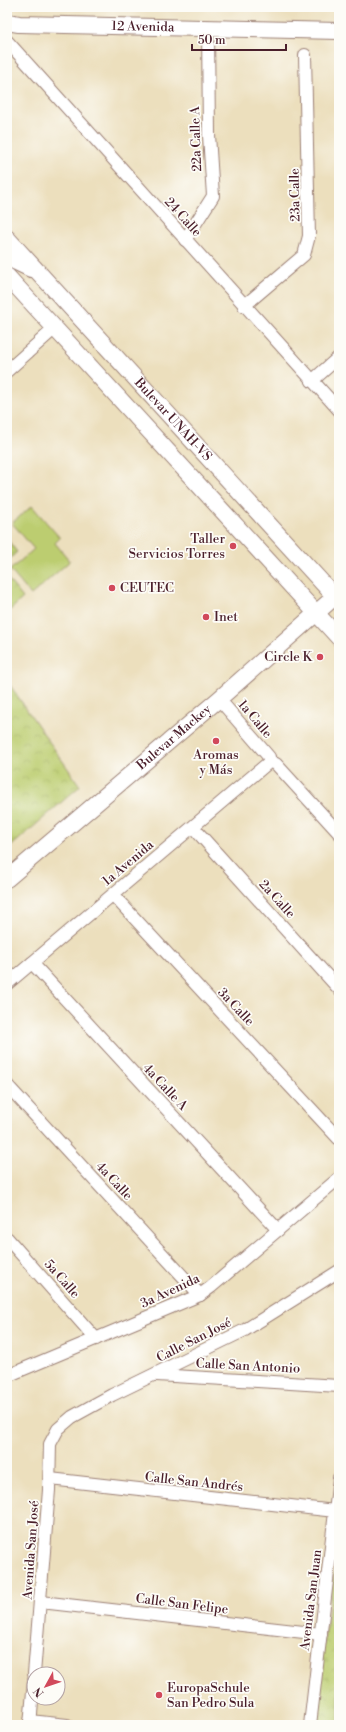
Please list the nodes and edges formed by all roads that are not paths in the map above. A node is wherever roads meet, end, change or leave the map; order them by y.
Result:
1 (11, 25) edge
2 (208, 28) junction
3 (339, 31) edge
4 (7, 42) edge
5 (305, 55) dead end
6 (7, 238) edge
7 (185, 240) junction
8 (7, 256) edge
9 (38, 272) junction
10 (7, 276) edge
11 (244, 306) junction
12 (55, 328) junction
13 (339, 357) edge
14 (7, 371) edge
15 (312, 382) junction
16 (339, 410) edge
17 (338, 597) edge
18 (317, 613) junction
19 (339, 638) edge
20 (219, 698) junction
21 (268, 760) junction
22 (193, 827) junction
23 (339, 833) edge
24 (7, 879) edge
25 (113, 895) junction
26 (32, 963) junction
27 (7, 984) edge
28 (339, 989) edge
29 (7, 1085) edge
30 (339, 1139) edge
31 (339, 1178) edge
32 (278, 1230) junction
33 (7, 1238) edge
34 (338, 1274) edge
35 (200, 1295) junction
36 (96, 1339) junction
37 (155, 1375) junction
38 (7, 1376) edge
39 (339, 1386) edge
40 (58, 1429) joint
41 (339, 1478) edge
42 (50, 1479) junction
43 (335, 1511) junction
44 (41, 1602) junction
45 (321, 1634) junction
46 (35, 1666) edge
47 (32, 1706) edge
48 (30, 1723) edge
49 (67, 1725) edge
50 (310, 1725) edge

1 - 2 main road, 12 Avenida
2 - 3 main road, 12 Avenida
2 - 7 street, 22a Calle A
4 - 7 street, 24 Calle
5 - 11 street, 23a Calle
6 - 9 main road, Bulevar UNAH-VS
7 - 11 street, 24 Calle
8 - 9 main road
9 - 17 main road, Bulevar UNAH-VS
10 - 12 main road, Bulevar UNAH-VS
11 - 15 street, 24 Calle
12 - 14 street
12 - 18 main road, Bulevar UNAH-VS
13 - 15 street
15 - 16 street, 24 Calle
17 - 18 main road, Bulevar Mackey
18 - 19 main road, Bulevar UNAH-VS
18 - 20 main road, Bulevar Mackey
20 - 21 street, 1a Calle
20 - 24 main road, Bulevar Mackey
21 - 22 street, 1a Avenida
21 - 23 street, 1a Calle
22 - 25 street, 1a Avenida
22 - 28 street, 2a Calle
25 - 26 street, 1a Avenida
25 - 30 street, 3a Calle
26 - 27 street, 1a Avenida
26 - 32 street, 4a Calle A
29 - 35 street, 4a Calle
31 - 32 street, 3a Avenida
32 - 35 street, 3a Avenida
33 - 36 street, 5a Calle
34 - 37 street, Calle San José
35 - 36 street, 3a Avenida
36 - 38 street, 3a Avenida
37 - 39 street, Calle San Antonio
37 - 40 street, Calle San José
40 - 42 street, Avenida San José
41 - 43 street, Avenida San Juan
42 - 43 street, Calle San Andrés
42 - 44 street, Avenida San José
43 - 45 street, Avenida San Juan
44 - 45 street, Calle San Felipe
44 - 46 street, Avenida San José
45 - 50 street, Avenida San Juan
47 - 48 street
48 - 49 street

